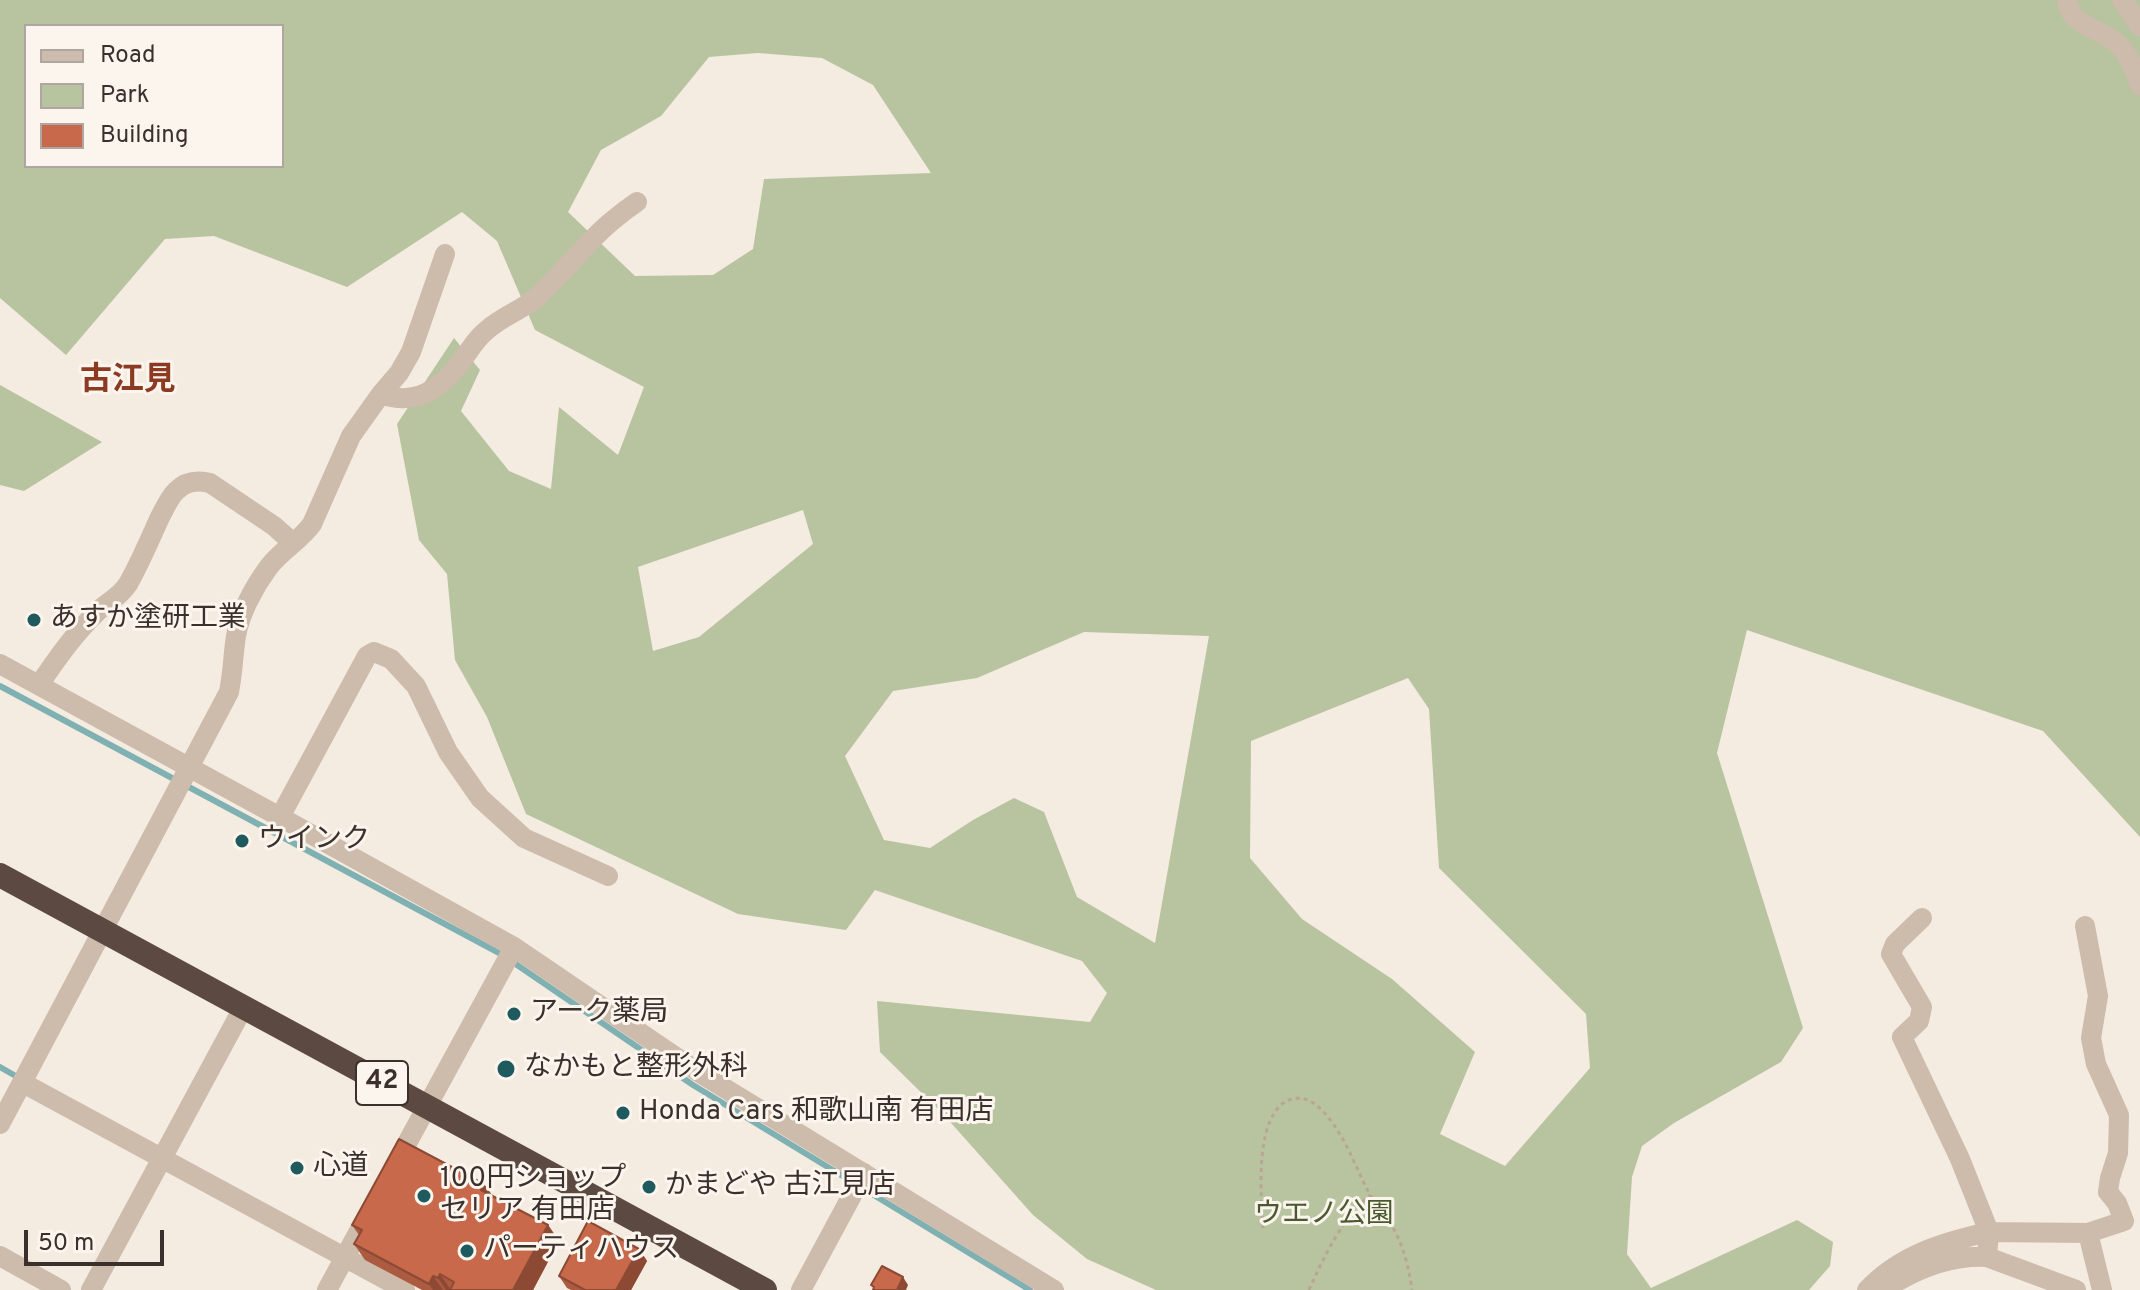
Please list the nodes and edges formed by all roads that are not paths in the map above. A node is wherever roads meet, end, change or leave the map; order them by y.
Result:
1 (2067, 0) edge
2 (2122, 0) edge
3 (2140, 26) edge
4 (2140, 85) edge
5 (637, 202) dead end
6 (445, 254) dead end
7 (381, 394) junction
8 (293, 543) junction
9 (0, 664) edge
10 (39, 685) junction
11 (190, 768) junction
12 (280, 817) junction
13 (0, 875) edge
14 (608, 876) dead end
15 (1922, 918) dead end
16 (2085, 926) dead end
17 (103, 931) junction
18 (514, 947) junction
19 (243, 1008) junction
20 (23, 1083) junction
21 (427, 1107) junction
22 (0, 1124) edge
23 (162, 1158) junction
24 (864, 1173) junction
25 (2132, 1223) edge
26 (1989, 1232) junction
27 (2088, 1233) junction
28 (0, 1256) edge
29 (345, 1257) junction
30 (1987, 1257) junction
31 (61, 1290) edge
32 (91, 1290) edge
33 (327, 1290) edge
34 (405, 1290) edge
35 (765, 1290) edge
36 (801, 1290) edge
37 (1054, 1290) edge
38 (1867, 1290) edge
39 (1883, 1290) edge
40 (2076, 1290) edge
41 (2102, 1290) edge

1 - 4 street
2 - 3 street
5 - 7 street
6 - 7 street
7 - 8 street
8 - 10 street
8 - 11 street
9 - 10 street
10 - 11 street
11 - 12 street
11 - 17 street
12 - 14 street
12 - 18 street
13 - 17 highway, 42
15 - 26 street
16 - 25 street
17 - 19 highway, 42
17 - 20 street
18 - 21 street
18 - 24 street
19 - 21 highway, 42
19 - 23 street
20 - 22 street
20 - 23 street
21 - 29 street
21 - 35 highway, 42
23 - 29 street
23 - 32 street
24 - 36 street
24 - 37 street
25 - 27 street
26 - 27 street
26 - 30 street
26 - 38 street
27 - 41 street
28 - 31 street
29 - 33 street
29 - 34 street
30 - 39 street
30 - 40 street

